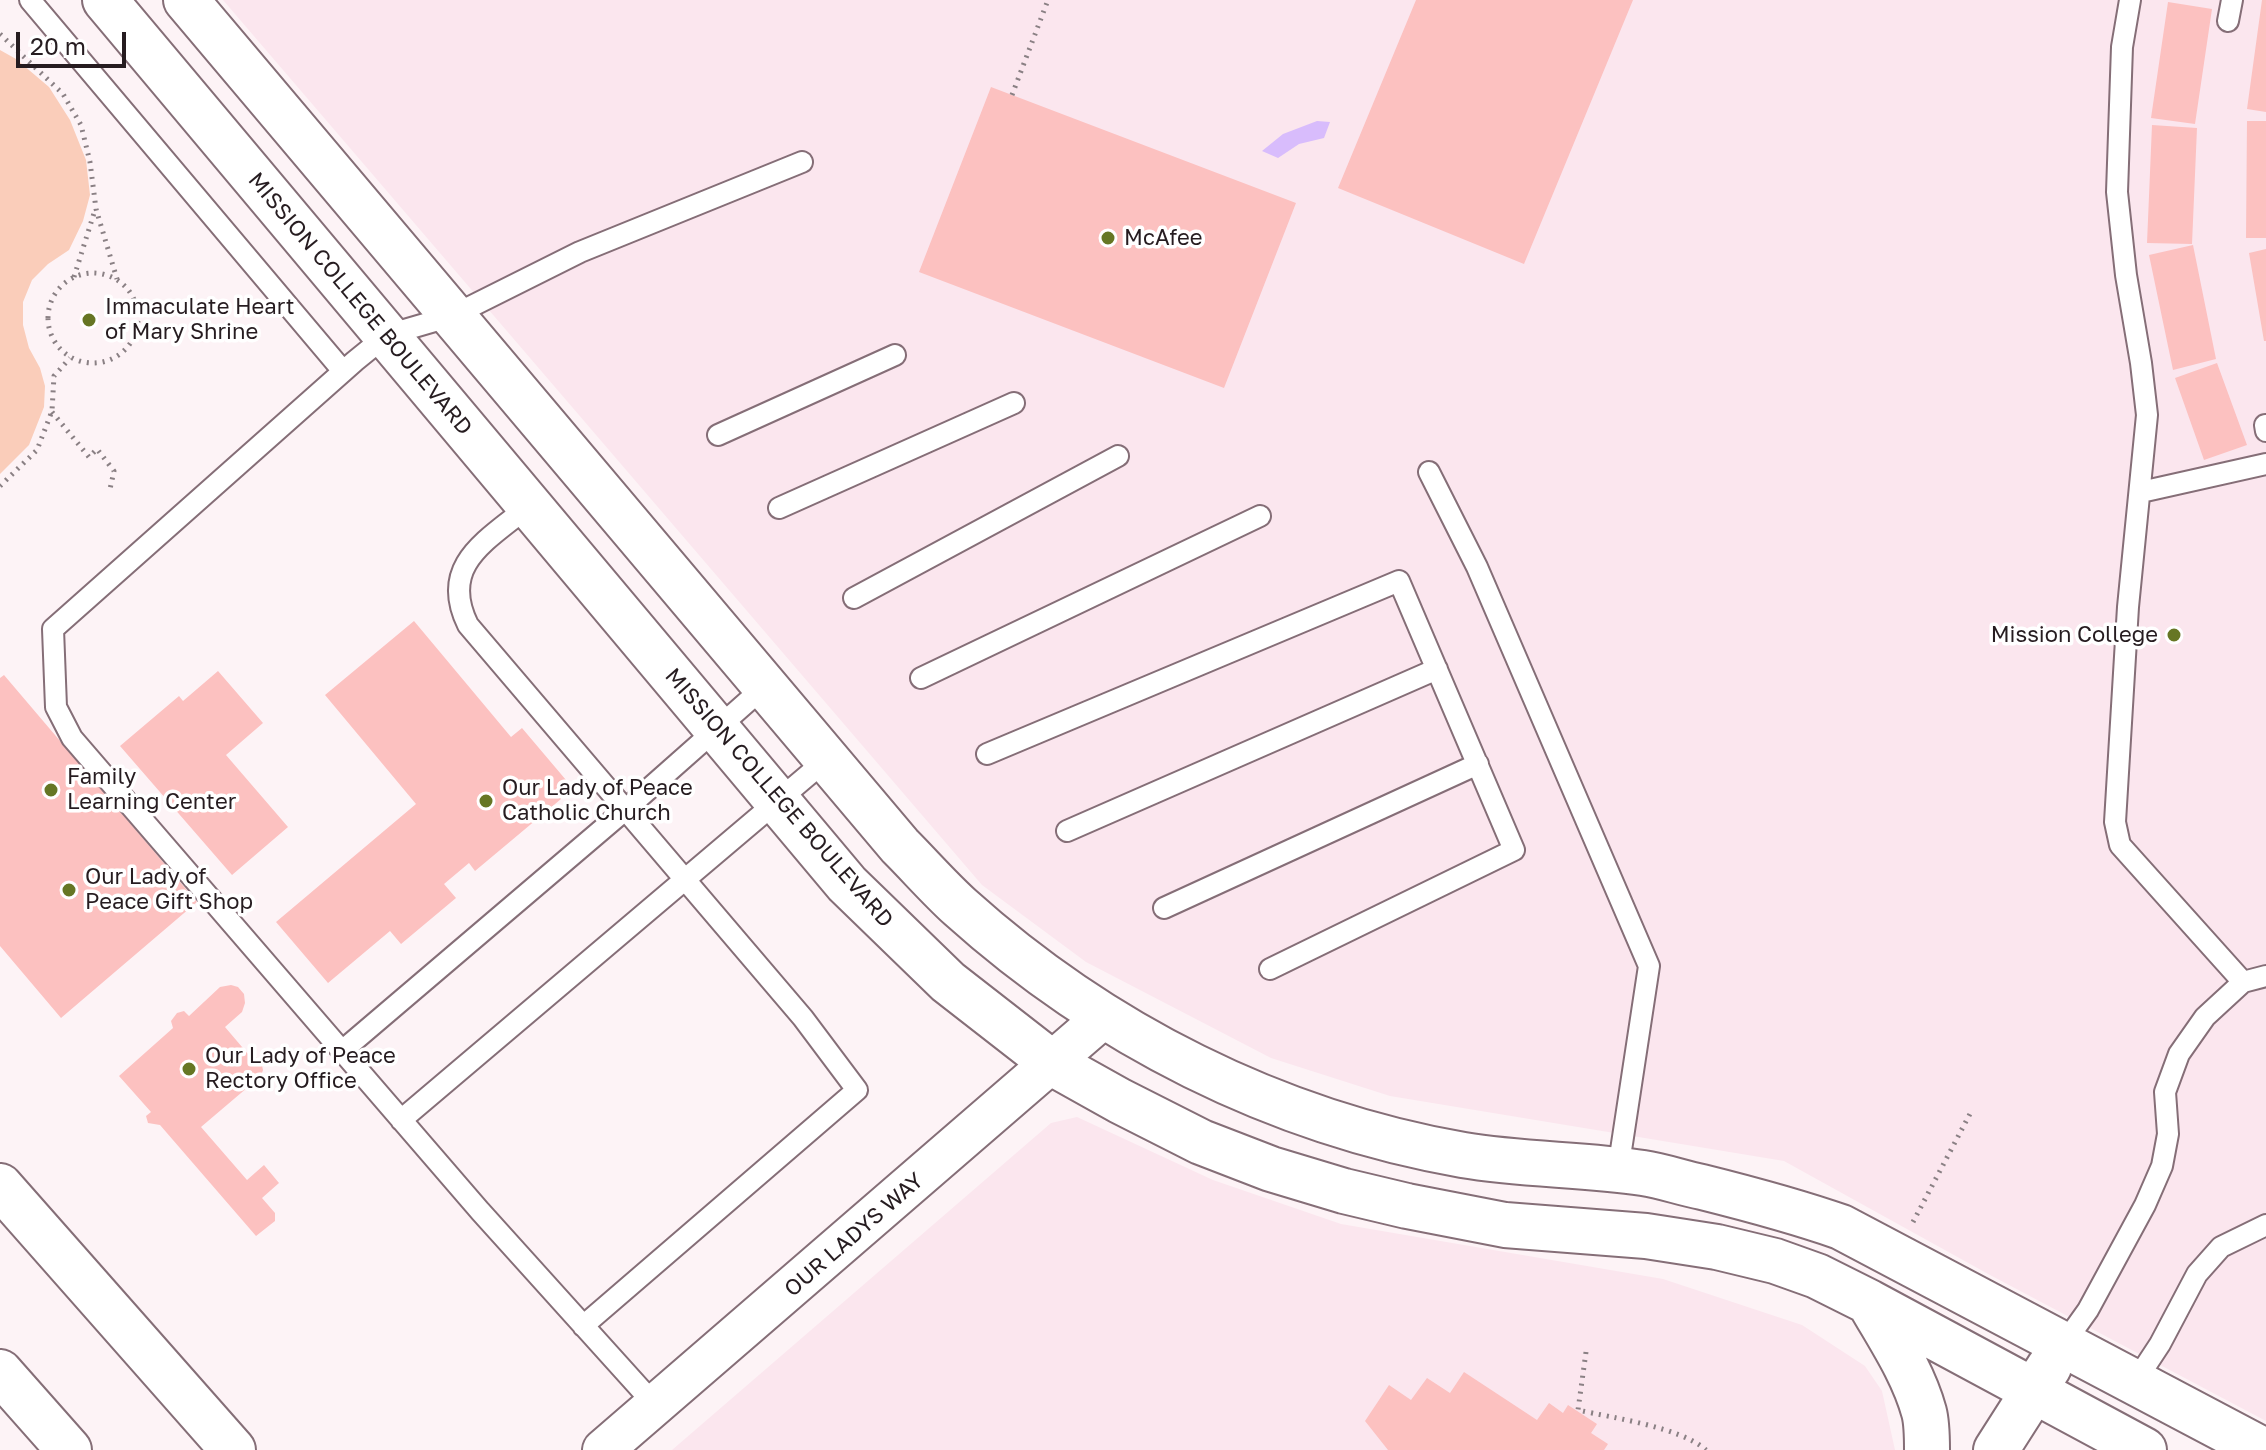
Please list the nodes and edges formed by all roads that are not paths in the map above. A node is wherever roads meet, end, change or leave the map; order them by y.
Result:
1 (30, 0) edge
2 (105, 0) edge
3 (186, 0) edge
4 (2130, 0) edge
5 (2232, 0) edge
6 (2228, 21) dead end
7 (802, 162) dead end
8 (452, 316) junction
9 (387, 335) junction
10 (895, 355) dead end
11 (343, 371) junction
12 (1014, 403) dead end
13 (718, 435) dead end
14 (1118, 456) dead end
15 (2266, 464) edge
16 (1429, 472) dead end
17 (2141, 492) junction
18 (530, 505) junction
19 (779, 508) dead end
20 (1260, 516) dead end
21 (854, 598) dead end
22 (1437, 669) junction
23 (921, 678) dead end
24 (764, 687) junction
25 (716, 728) junction
26 (987, 754) dead end
27 (826, 760) junction
28 (1478, 764) junction
29 (777, 801) junction
30 (625, 810) junction
31 (1067, 831) dead end
32 (685, 881) junction
33 (1164, 908) dead end
34 (1270, 969) dead end
35 (2266, 976) edge
36 (2243, 982) junction
37 (1104, 1017) junction
38 (342, 1051) junction
39 (1052, 1063) junction
40 (401, 1120) junction
41 (1618, 1170) junction
42 (0, 1186) edge
43 (2261, 1231) edge
44 (1869, 1302) junction
45 (583, 1326) junction
46 (2063, 1345) junction
47 (0, 1372) edge
48 (2135, 1382) junction
49 (2033, 1391) junction
50 (655, 1405) junction
51 (2095, 1439) edge
52 (69, 1450) edge
53 (233, 1450) edge
54 (603, 1450) edge
55 (1927, 1450) edge
56 (1996, 1450) edge
57 (2144, 1450) edge
58 (2263, 1450) edge

1 - 11 lane
2 - 9 street, MISSION COLLEGE BOULEVARD
3 - 8 street
4 - 17 lane
5 - 6 lane
7 - 8 lane
8 - 9 lane
8 - 24 street
9 - 11 lane
9 - 18 street, MISSION COLLEGE BOULEVARD
10 - 13 lane
11 - 38 lane
12 - 19 lane
14 - 21 lane
15 - 17 lane
16 - 41 lane
17 - 36 lane
18 - 25 street, MISSION COLLEGE BOULEVARD
18 - 30 lane
20 - 23 lane
22 - 26 lane
22 - 28 lane
22 - 31 lane
24 - 25 lane
24 - 27 street
25 - 29 street, MISSION COLLEGE BOULEVARD
25 - 30 lane
27 - 29 lane
27 - 37 street
28 - 33 lane
28 - 34 lane
29 - 32 lane
29 - 39 street, MISSION COLLEGE BOULEVARD
30 - 32 lane
30 - 38 lane
32 - 40 lane
32 - 45 lane
35 - 36 lane
36 - 46 lane
37 - 39 street, OUR LADYS WAY
37 - 41 street
38 - 40 lane
39 - 44 street, MISSION COLLEGE BOULEVARD
39 - 50 street, OUR LADYS WAY
40 - 45 lane
41 - 46 street
42 - 53 street
43 - 48 lane
44 - 49 street, MISSION COLLEGE BOULEVARD
44 - 55 street
45 - 50 lane
46 - 48 street
46 - 49 street
47 - 52 street
48 - 51 street
48 - 58 street
49 - 51 street, MISSION COLLEGE BOULEVARD
49 - 56 street
50 - 54 street, OUR LADYS WAY
51 - 57 street, MISSION COLLEGE BOULEVARD

